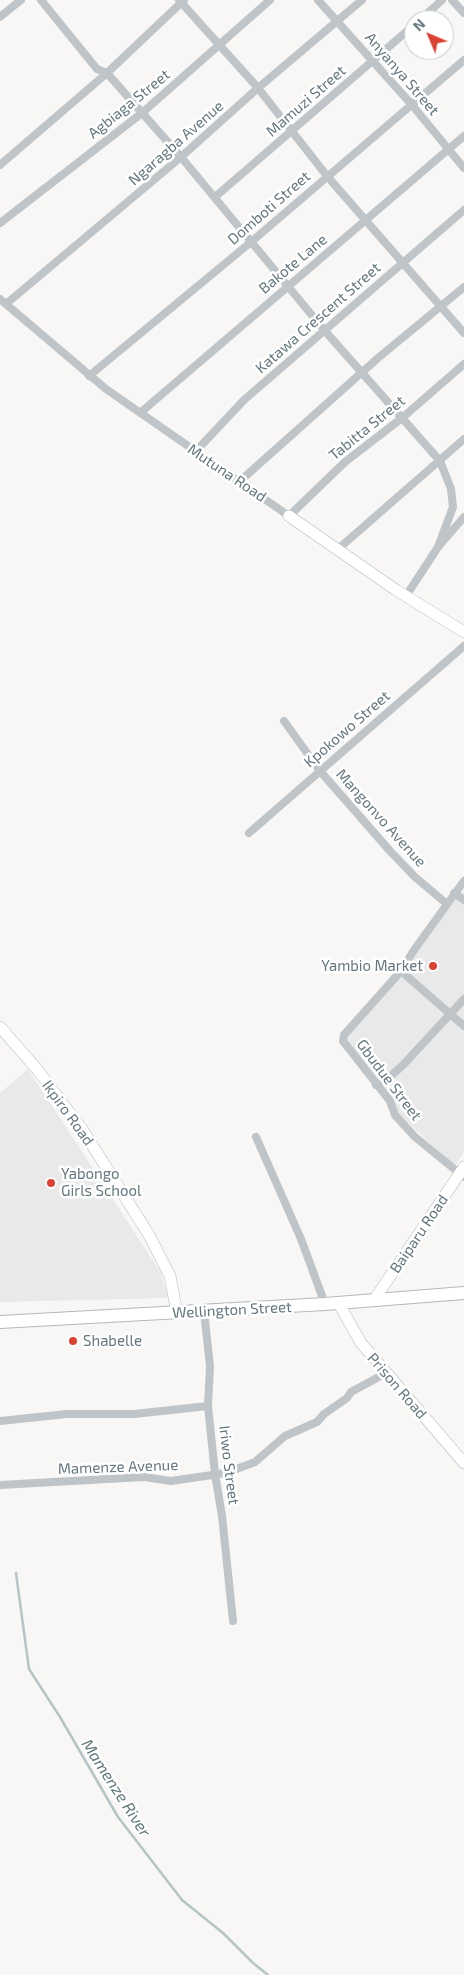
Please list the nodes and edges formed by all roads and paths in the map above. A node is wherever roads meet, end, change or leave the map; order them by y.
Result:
1 (21, 0) edge
2 (41, 0) edge
3 (270, 0) edge
4 (318, 0) edge
5 (362, 0) edge
6 (442, 0) edge
7 (452, 0) edge
8 (181, 1) edge
9 (431, 10) edge
10 (464, 13) edge
11 (0, 17) edge
12 (337, 22) junction
13 (404, 34) edge
14 (218, 46) junction
15 (464, 60) edge
16 (373, 61) junction
17 (107, 73) junction
18 (258, 88) junction
19 (412, 104) junction
20 (142, 113) junction
21 (292, 131) junction
22 (464, 136) edge
23 (448, 150) junction
24 (182, 157) junction
25 (0, 165) edge
26 (464, 168) edge
27 (327, 176) junction
28 (214, 197) junction
29 (464, 210) edge
30 (366, 221) junction
31 (0, 223) edge
32 (251, 242) junction
33 (403, 263) junction
34 (288, 287) junction
35 (464, 287) edge
36 (3, 302) edge
37 (440, 306) junction
38 (325, 331) junction
39 (464, 333) edge
40 (464, 364) edge
41 (362, 372) junction
42 (90, 376) junction
43 (140, 413) junction
44 (402, 418) junction
45 (464, 439) edge
46 (196, 452) junction
47 (440, 461) junction
48 (240, 481) junction
49 (289, 516) junction
50 (464, 517) edge
51 (438, 547) junction
52 (337, 550) junction
53 (406, 596) junction
54 (464, 632) edge
55 (464, 646) edge
56 (284, 721) dead end
57 (320, 771) junction
58 (249, 833) dead end
59 (464, 881) edge
60 (454, 893) junction
61 (464, 900) edge
62 (447, 904) junction
63 (401, 971) junction
64 (464, 999) edge
65 (451, 1014) junction
66 (464, 1026) edge
67 (0, 1027) edge
68 (376, 1085) junction
69 (256, 1137) dead end
70 (463, 1173) edge
71 (464, 1293) edge
72 (374, 1300) junction
73 (325, 1304) junction
74 (339, 1304) junction
75 (204, 1312) junction
76 (177, 1313) junction
77 (0, 1322) edge
78 (386, 1373) junction
79 (208, 1406) junction
80 (0, 1421) edge
81 (464, 1462) edge
82 (215, 1474) junction
83 (0, 1485) edge
84 (233, 1621) dead end

1 - 11 street
2 - 17 street
3 - 14 street, Agbiaga Street
4 - 12 street, Anyanya Street
5 - 12 street, Ngaragba Avenue
6 - 9 street
7 - 10 street
8 - 14 street
8 - 17 street
12 - 16 street, Anyanya Street
12 - 18 street, Ngaragba Avenue
13 - 16 street, Mamuzi Street
14 - 18 street
14 - 20 street, Agbiaga Street
15 - 19 street, Domboti Street
16 - 19 street, Anyanya Street
16 - 21 street, Mamuzi Street
17 - 20 street
17 - 25 street
18 - 21 street
18 - 24 street, Ngaragba Avenue
19 - 23 street, Anyanya Street
19 - 27 street, Domboti Street
20 - 24 street
20 - 31 street, Agbiaga Street
21 - 27 street
21 - 28 street, Mamuzi Street
22 - 23 street, Bakote Lane
23 - 26 street, Anyanya Street
23 - 30 street, Bakote Lane
24 - 28 street
24 - 36 street, Ngaragba Avenue
27 - 30 street
27 - 32 street, Domboti Street
28 - 32 street
29 - 33 street, Katawa Crescent Street
30 - 33 street
30 - 34 street, Bakote Lane
32 - 34 street
32 - 42 street, Domboti Street
33 - 37 street
33 - 38 street, Katawa Crescent Street
34 - 38 street
34 - 43 street, Bakote Lane
35 - 37 street
36 - 42 street, Mutuna Road
37 - 39 street
37 - 41 street
38 - 41 street
38 - 46 street, Katawa Crescent Street
40 - 44 street, Tabitta Street
41 - 44 street
41 - 48 street
42 - 43 street, Mutuna Road
43 - 46 street, Mutuna Road
44 - 47 street
44 - 49 street, Tabitta Street
45 - 47 street
46 - 48 street, Mutuna Road
47 - 51 street
47 - 52 street
48 - 49 street, Mutuna Road
49 - 52 street, Mutuna Road
50 - 51 street
51 - 53 street
52 - 53 street, Mutuna Road
53 - 54 street, Mutuna Road
55 - 57 street, Kpokowo Street
56 - 57 street, Mangonvo Avenue
57 - 58 street, Kpokowo Street
57 - 62 street, Mangonvo Avenue
59 - 60 street
60 - 61 street
60 - 62 street
62 - 63 street
63 - 65 street
63 - 68 street, Gbudue Street
64 - 65 street
65 - 66 street
65 - 68 street
67 - 76 street, Ikpiro Road
68 - 70 street, Gbudue Street
69 - 73 street
70 - 72 street, Baiparu Road
71 - 72 main road, Wellington Street
72 - 74 main road, Wellington Street
73 - 74 main road, Wellington Street
73 - 75 main road, Wellington Street
74 - 78 street, Prison Road
75 - 76 main road, Wellington Street
75 - 79 street, Iriwo Street
76 - 77 main road, Wellington Street
78 - 81 street, Prison Road
78 - 82 street, Mamenze Avenue
79 - 80 street
79 - 82 street, Iriwo Street
82 - 83 street, Mamenze Avenue
82 - 84 street, Iriwo Street

